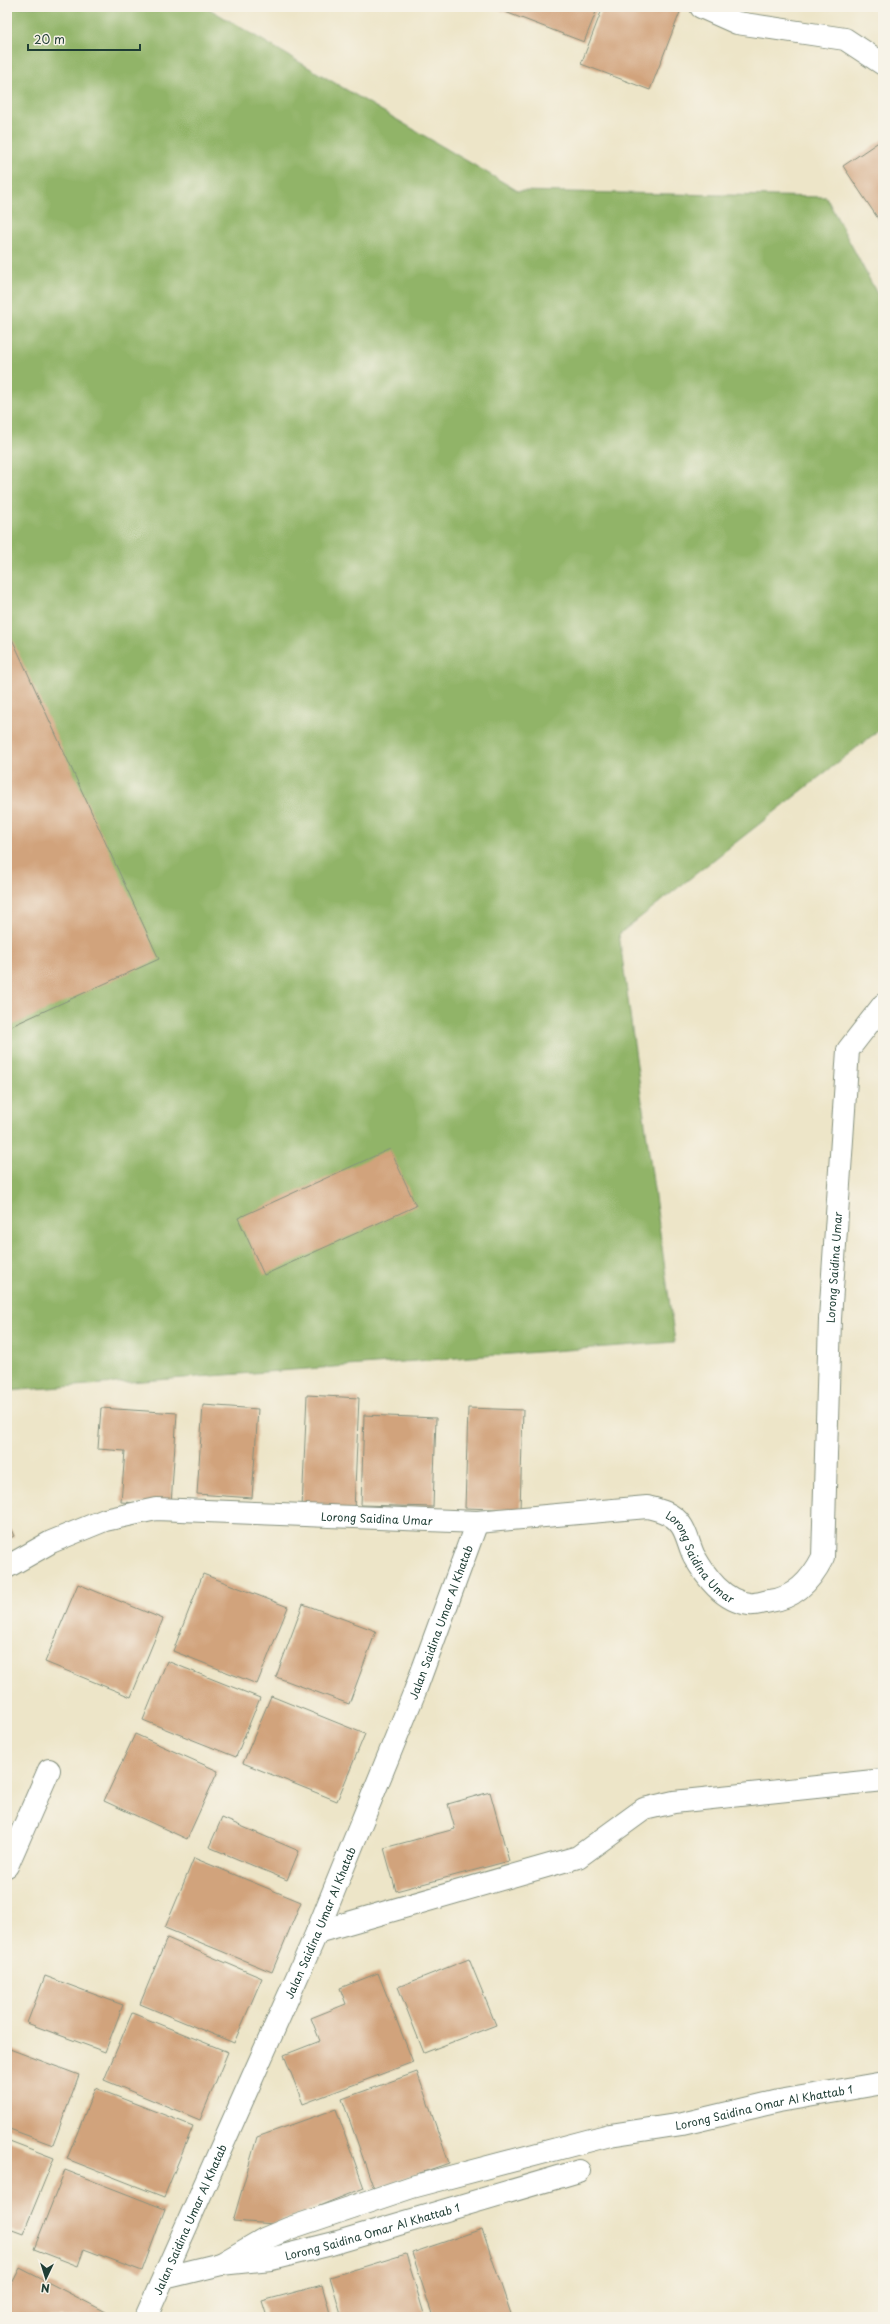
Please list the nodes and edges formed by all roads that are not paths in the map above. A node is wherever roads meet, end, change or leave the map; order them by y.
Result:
1 (701, 7) edge
2 (883, 64) edge
3 (883, 1005) edge
4 (477, 1522) junction
5 (7, 1567) edge
6 (49, 1770) dead end
7 (883, 1780) edge
8 (7, 1866) edge
9 (318, 1932) junction
10 (883, 2083) edge
11 (579, 2171) dead end
12 (221, 2264) junction
13 (164, 2278) junction
14 (146, 2317) edge

1 - 2 street
3 - 4 street, Lorong Saidina Umar
4 - 5 street, Lorong Saidina Umar
4 - 9 street, Jalan Saidina Umar Al Khatab
6 - 8 street
7 - 9 street
9 - 13 street, Jalan Saidina Umar Al Khatab
10 - 12 street, Lorong Saidina Omar Al Khattab 1
11 - 12 street, Lorong Saidina Omar Al Khattab 1
12 - 13 street, Lorong Saidina Omar Al Khattab 1
13 - 14 street, Jalan Saidina Umar Al Khatab

